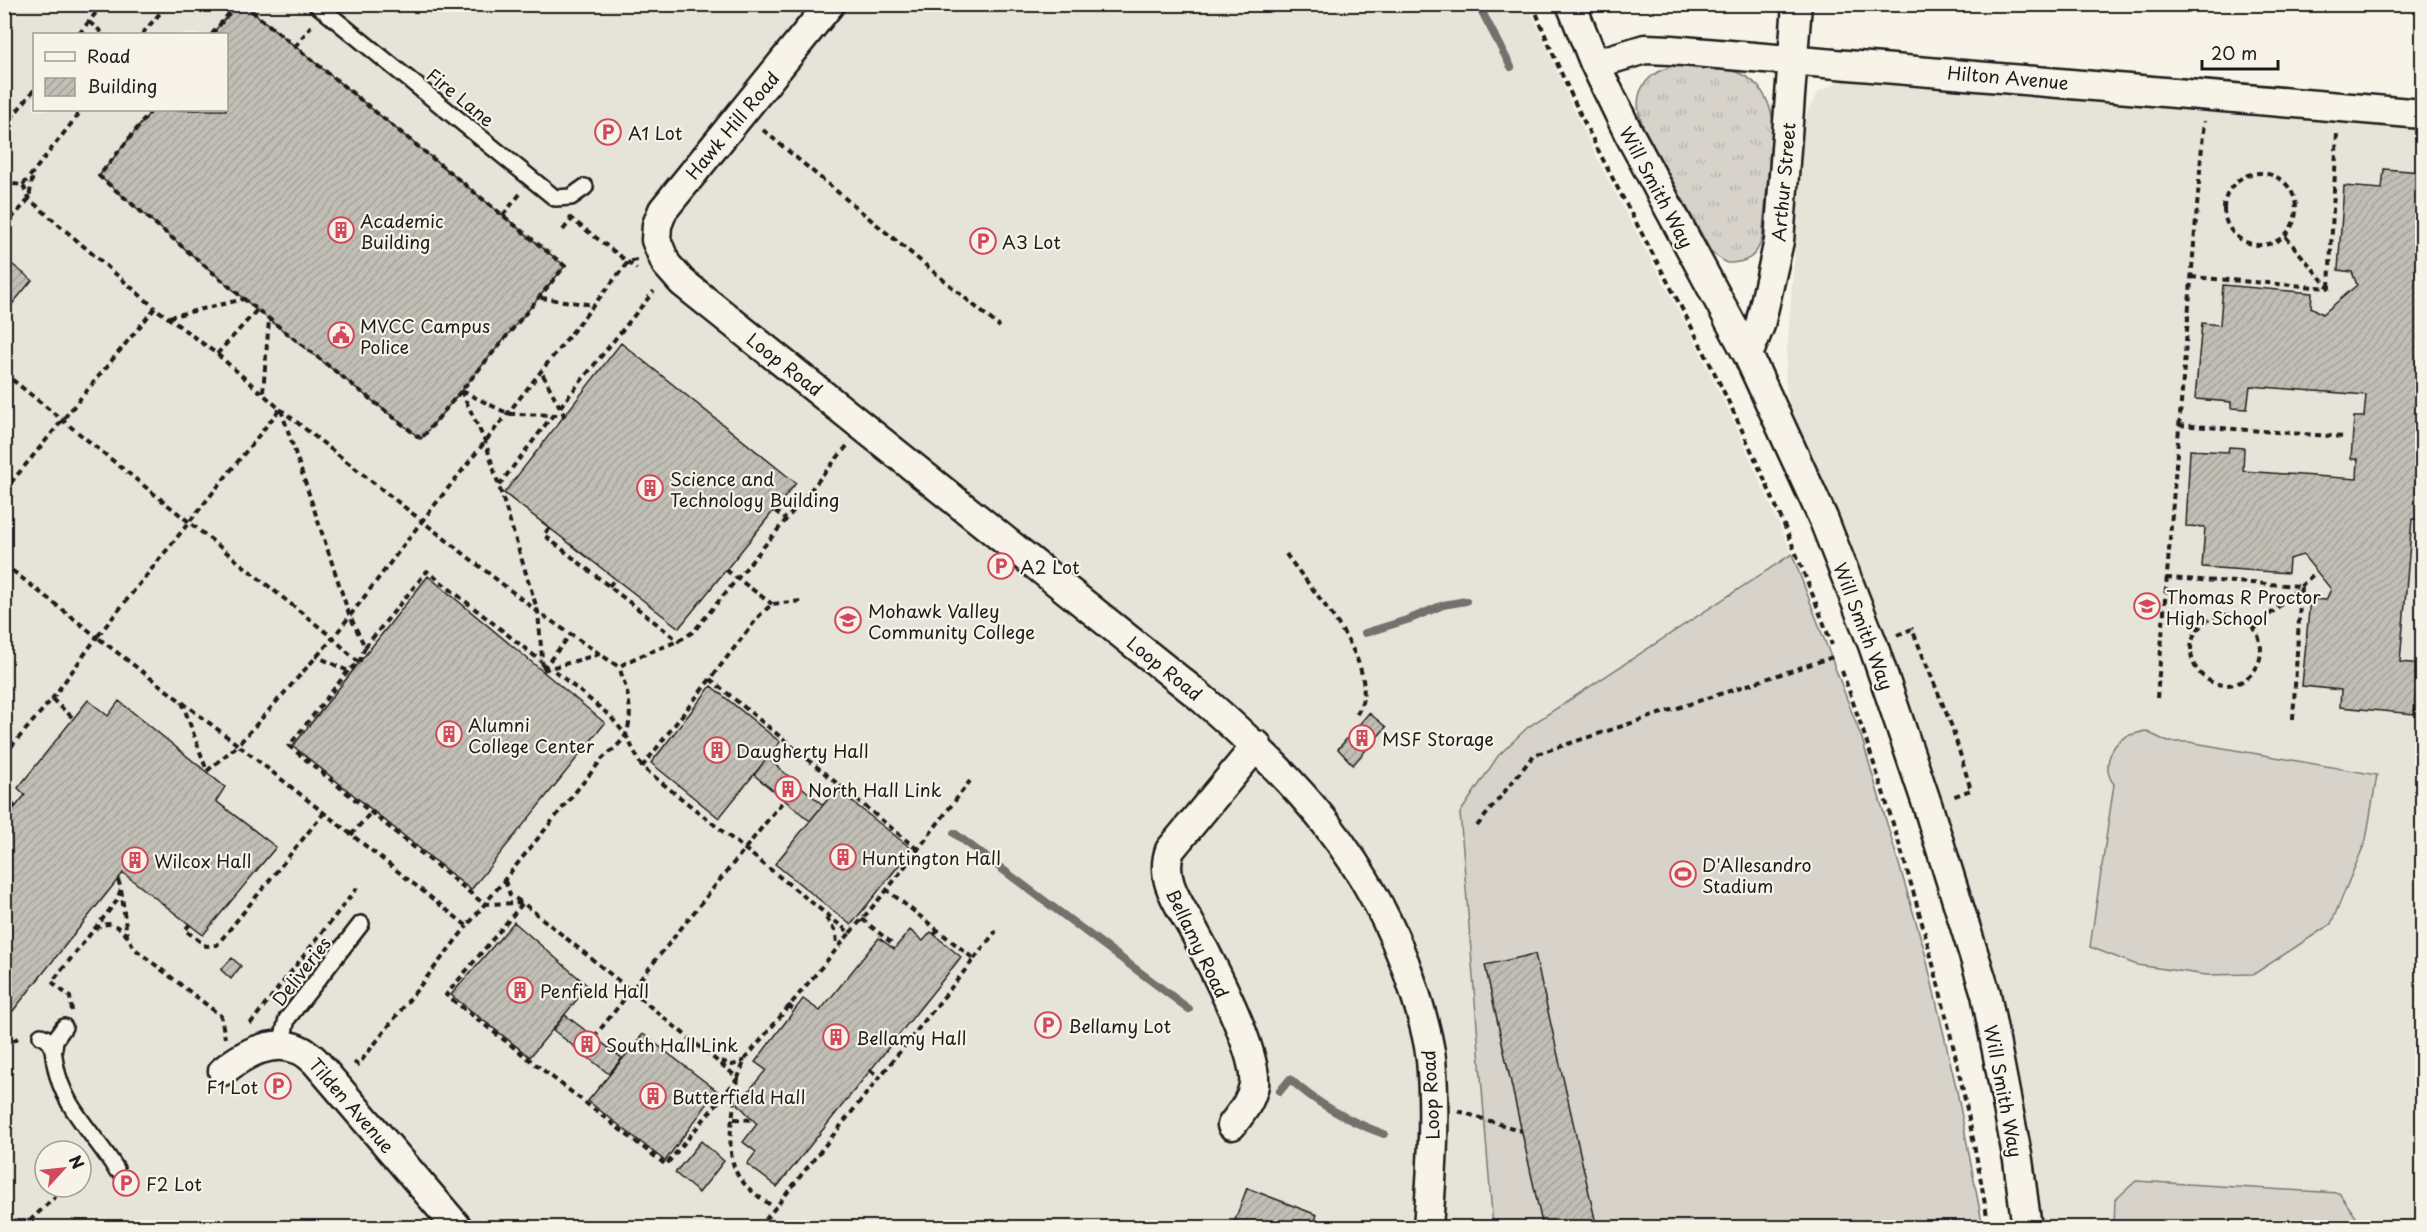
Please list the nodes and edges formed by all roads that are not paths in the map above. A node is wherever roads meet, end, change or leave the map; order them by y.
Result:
1 (830, 4) edge
2 (1571, 4) edge
3 (1797, 4) edge
4 (317, 12) edge
5 (1793, 58) junction
6 (1595, 64) junction
7 (2422, 114) edge
8 (585, 187) dead end
9 (652, 264) joint
10 (1748, 355) junction
11 (1257, 745) junction
12 (361, 924) dead end
13 (66, 1023) road end
14 (41, 1036) dead end
15 (287, 1046) junction
16 (54, 1048) junction
17 (224, 1059) road end
18 (1232, 1125) dead end
19 (116, 1169) dead end
20 (458, 1227) edge
21 (1428, 1227) edge
22 (2027, 1227) edge

1 - 9 street, Hawk Hill Road
2 - 6 street, Will Smith Way
3 - 5 street, Arthur Street
4 - 8 lane, Fire Lane
5 - 6 street, Hilton Avenue
5 - 7 street, Hilton Avenue
5 - 10 street, Arthur Street
6 - 10 street, Will Smith Way
9 - 11 street, Loop Road
10 - 22 street, Will Smith Way
11 - 18 street, Bellamy Road
11 - 21 street, Loop Road
12 - 15 lane, Deliveries
13 - 16 lane
14 - 16 lane
15 - 17 street
15 - 20 street, Tilden Avenue
16 - 19 lane

